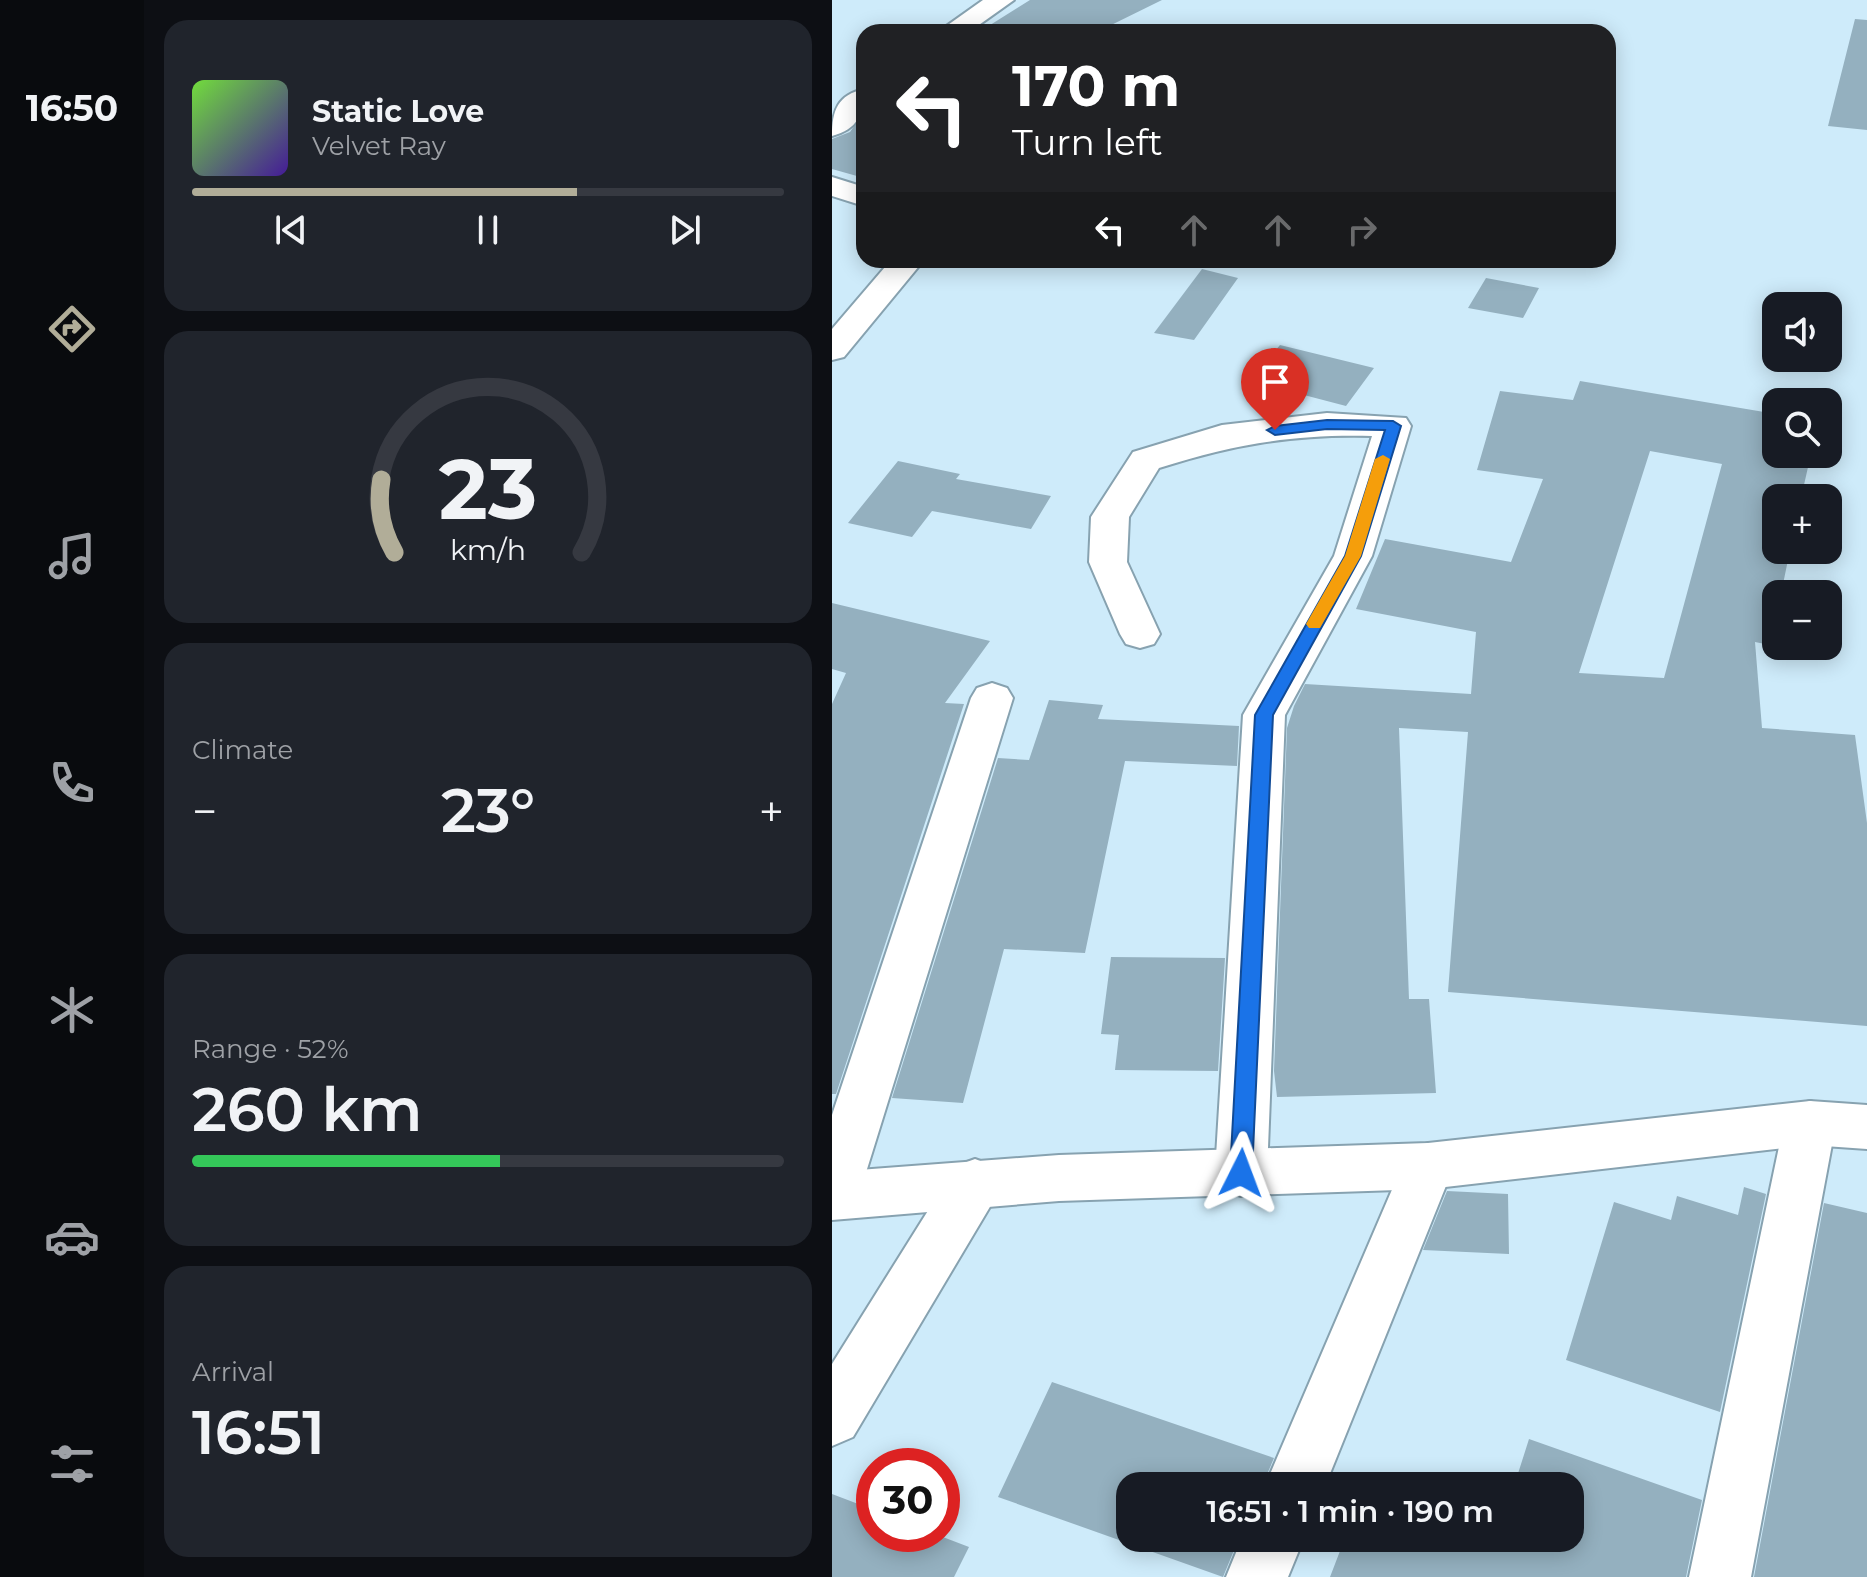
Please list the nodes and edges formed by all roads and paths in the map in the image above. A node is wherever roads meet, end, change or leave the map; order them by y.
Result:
1 (1001, 0) edge
2 (964, 24) edge
3 (832, 186) edge
4 (856, 194) edge
5 (901, 268) edge
6 (832, 350) edge
7 (1140, 634) dead end
8 (992, 698) dead end
9 (1810, 1123) junction
10 (1867, 1127) edge
11 (1428, 1166) junction
12 (1241, 1173) junction
13 (975, 1183) junction
14 (832, 1195) edge
15 (832, 1417) edge
16 (1301, 1472) edge
17 (1267, 1552) edge
18 (1257, 1577) edge
19 (1720, 1577) edge

1 - 2 street
3 - 4 street
5 - 6 street
7 - 12 street
8 - 14 street
9 - 10 street
9 - 11 street
9 - 19 street
11 - 12 street
11 - 16 street
12 - 13 street
13 - 14 street
13 - 15 street
17 - 18 street

